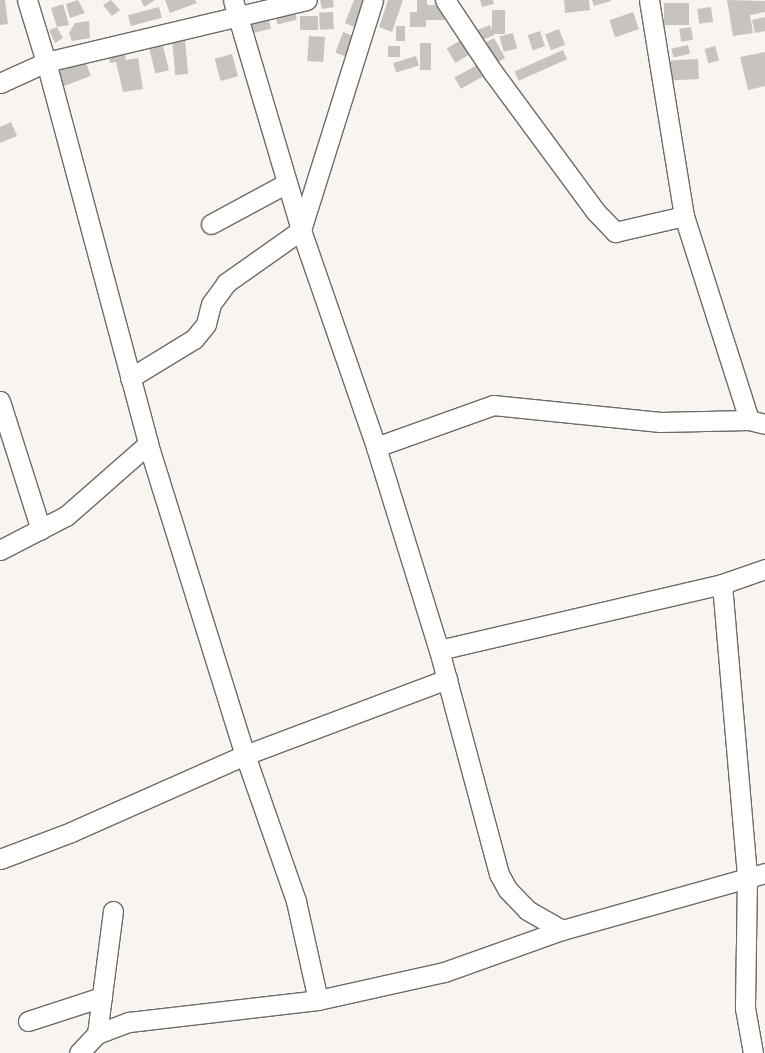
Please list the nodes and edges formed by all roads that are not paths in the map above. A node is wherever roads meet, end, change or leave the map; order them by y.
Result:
1 (27, 0) edge
2 (307, 0) edge
3 (373, 0) edge
4 (445, 0) edge
5 (649, 0) edge
6 (235, 8) edge
7 (46, 62) junction
8 (0, 82) edge
9 (287, 183) junction
10 (684, 216) junction
11 (211, 224) dead end
12 (301, 230) junction
13 (130, 378) junction
14 (1, 407) edge
15 (757, 422) edge
16 (148, 444) junction
17 (376, 447) junction
18 (41, 530) junction
19 (0, 550) edge
20 (765, 569) edge
21 (722, 584) junction
22 (439, 650) junction
23 (447, 679) junction
24 (245, 754) junction
25 (0, 859) edge
26 (765, 872) edge
27 (747, 878) junction
28 (113, 911) dead end
29 (562, 930) junction
30 (102, 997) junction
31 (318, 1000) junction
32 (28, 1021) dead end
33 (97, 1034) junction
34 (79, 1053) edge
35 (753, 1053) edge

1 - 7 street
2 - 6 street
3 - 12 street
4 - 10 street
5 - 10 street
6 - 7 street
6 - 9 street
7 - 8 street
7 - 13 street
9 - 11 street
9 - 12 street
10 - 15 street
12 - 13 street
12 - 17 street
13 - 16 street
14 - 18 street
15 - 17 street
16 - 18 street
16 - 24 street
17 - 22 street
18 - 19 street
20 - 21 street
21 - 22 street
21 - 27 street
22 - 23 street
23 - 24 street
23 - 29 street
24 - 25 street
24 - 31 street
26 - 27 street
27 - 29 street
27 - 35 street
28 - 30 street
29 - 31 street
30 - 32 street
30 - 33 street
31 - 33 street
33 - 34 street

